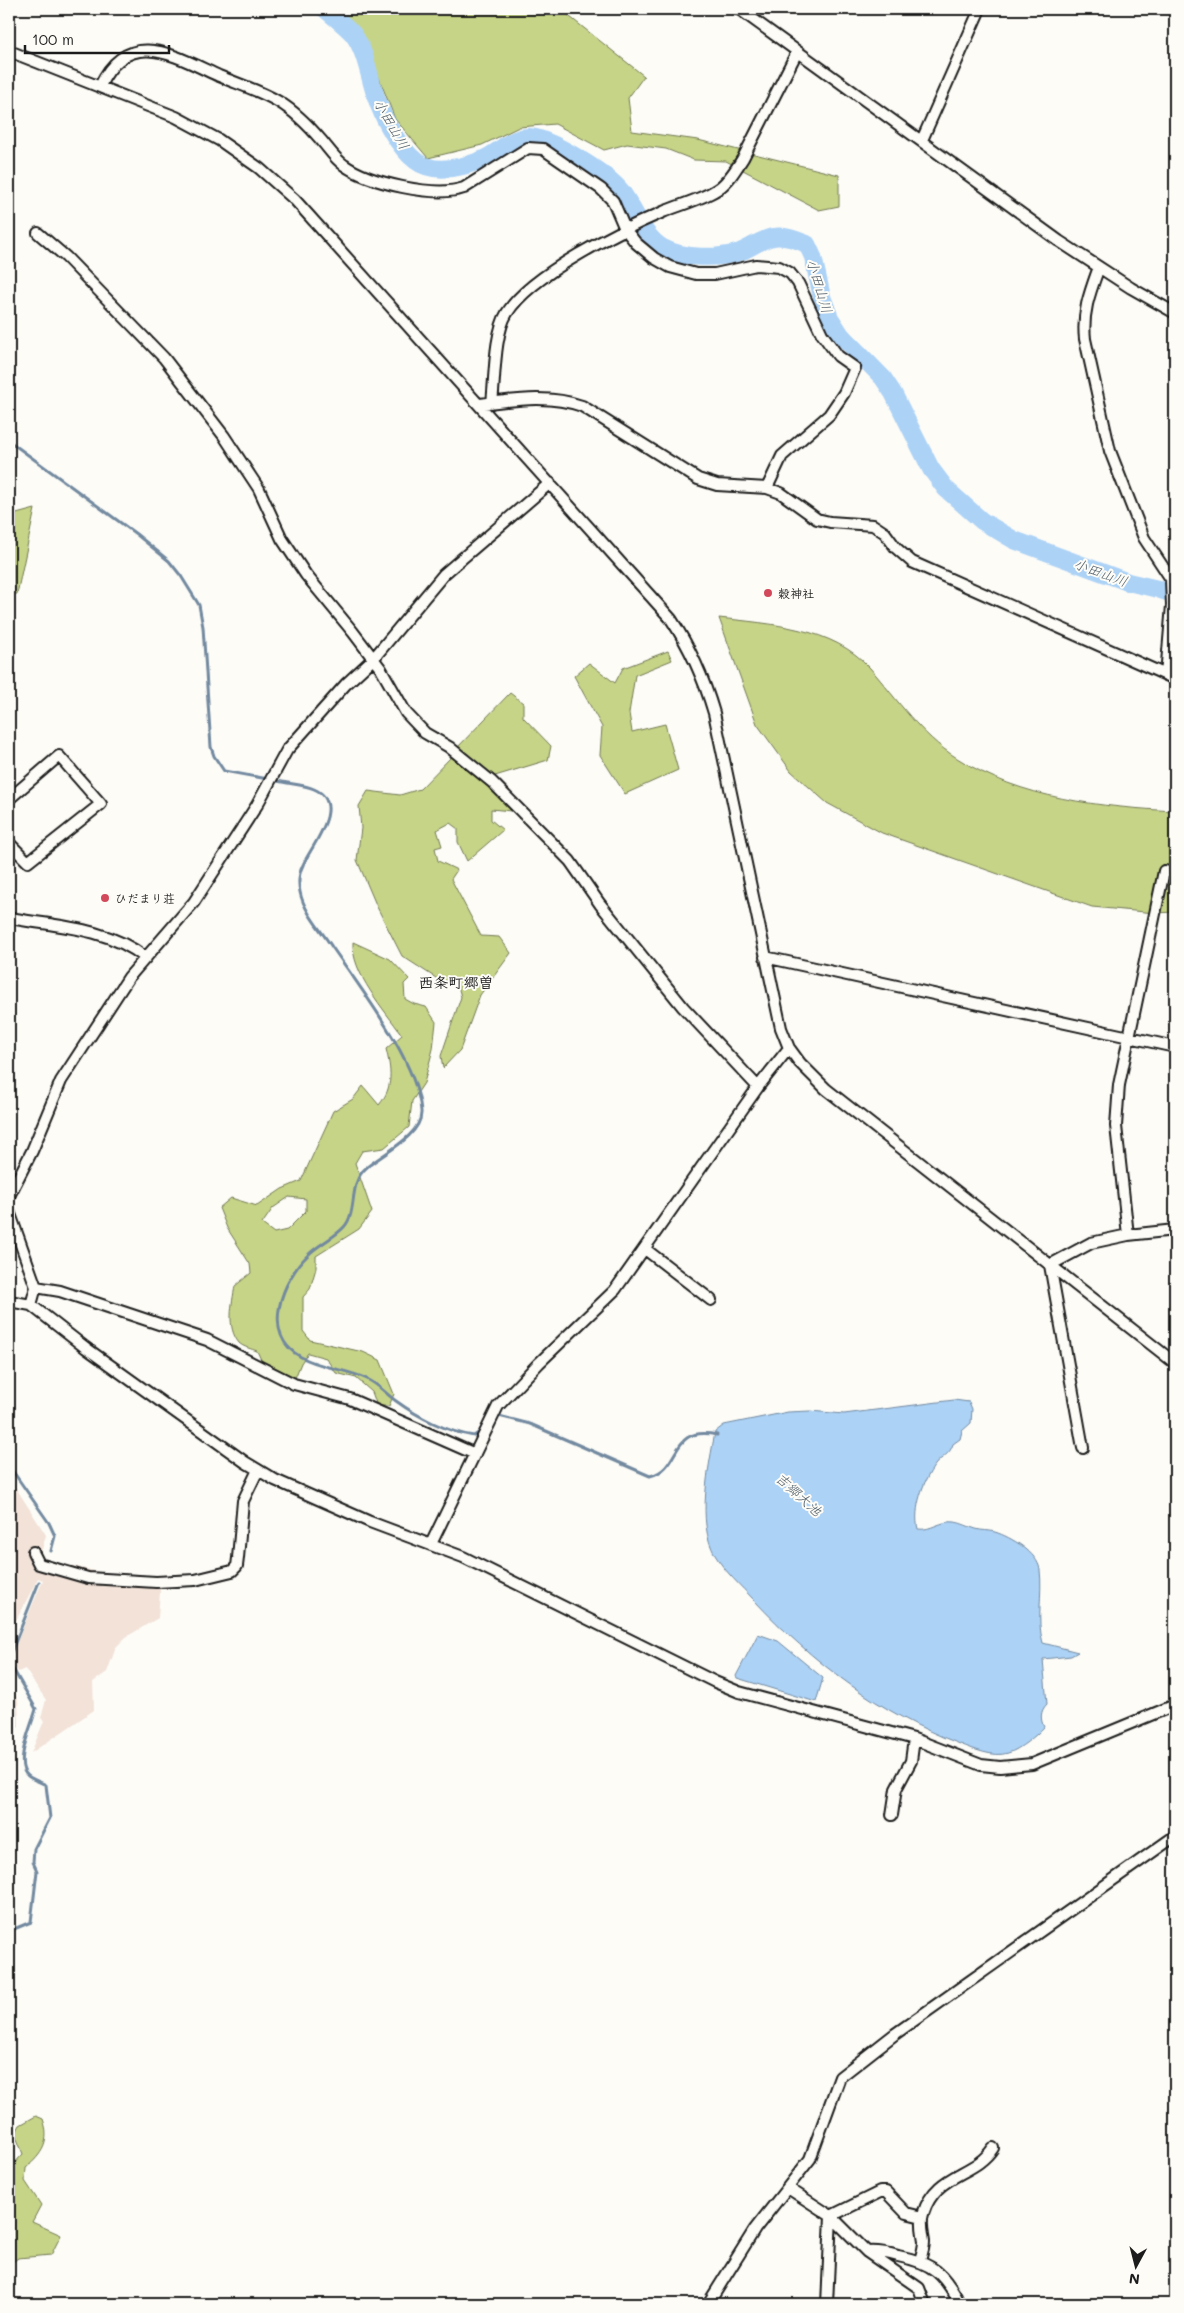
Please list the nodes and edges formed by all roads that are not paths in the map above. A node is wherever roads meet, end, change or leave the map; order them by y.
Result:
1 (739, 9) edge
2 (980, 9) edge
3 (9, 51) edge
4 (797, 52) junction
5 (100, 86) junction
6 (922, 140) junction
7 (625, 229) junction
8 (38, 233) dead end
9 (1099, 267) junction
10 (1175, 312) edge
11 (492, 403) junction
12 (480, 404) junction
13 (550, 483) junction
14 (767, 488) junction
15 (373, 659) junction
16 (1171, 677) edge
17 (9, 798) edge
18 (9, 842) edge
19 (1175, 873) edge
20 (9, 918) edge
21 (765, 957) junction
22 (146, 958) junction
23 (1128, 1036) junction
24 (1175, 1047) edge
25 (789, 1048) junction
26 (758, 1087) junction
27 (9, 1196) edge
28 (9, 1211) edge
29 (1175, 1230) edge
30 (1128, 1235) junction
31 (645, 1249) junction
32 (1050, 1265) junction
33 (36, 1287) junction
34 (711, 1300) dead end
35 (9, 1301) edge
36 (31, 1305) junction
37 (1175, 1363) edge
38 (1083, 1448) dead end
39 (474, 1454) junction
40 (258, 1470) junction
41 (431, 1544) junction
42 (33, 1552) dead end
43 (1175, 1705) edge
44 (914, 1738) junction
45 (892, 1815) dead end
46 (1175, 1836) edge
47 (993, 2148) dead end
48 (788, 2188) junction
49 (831, 2216) junction
50 (922, 2217) junction
51 (867, 2252) junction
52 (920, 2260) junction
53 (708, 2304) edge
54 (827, 2304) edge
55 (926, 2304) edge
56 (960, 2304) edge

1 - 4 street
2 - 6 street
3 - 5 street
4 - 6 street
4 - 7 street
5 - 7 street
5 - 12 street
6 - 9 street
7 - 11 street
7 - 14 street
8 - 15 street
9 - 10 street
9 - 16 street
11 - 12 street
11 - 14 street
12 - 13 street
13 - 15 street
13 - 21 street
14 - 16 street
15 - 22 street
15 - 26 street
17 - 18 street
19 - 23 street
20 - 22 street
21 - 23 street
21 - 25 street
22 - 27 street
23 - 24 street
23 - 30 street
25 - 26 street
25 - 32 street
26 - 31 street
28 - 33 street
29 - 30 street
30 - 32 street
31 - 34 street
31 - 39 street
32 - 37 street
32 - 38 street
33 - 36 street
33 - 39 street
35 - 36 street
36 - 40 street
39 - 41 street
40 - 41 street
40 - 42 street
41 - 44 street
43 - 44 street
44 - 45 street
46 - 48 street
47 - 50 street
48 - 49 street
48 - 53 street
49 - 50 street
49 - 51 street
49 - 54 street
50 - 52 street
51 - 52 street
51 - 55 street
52 - 56 street

